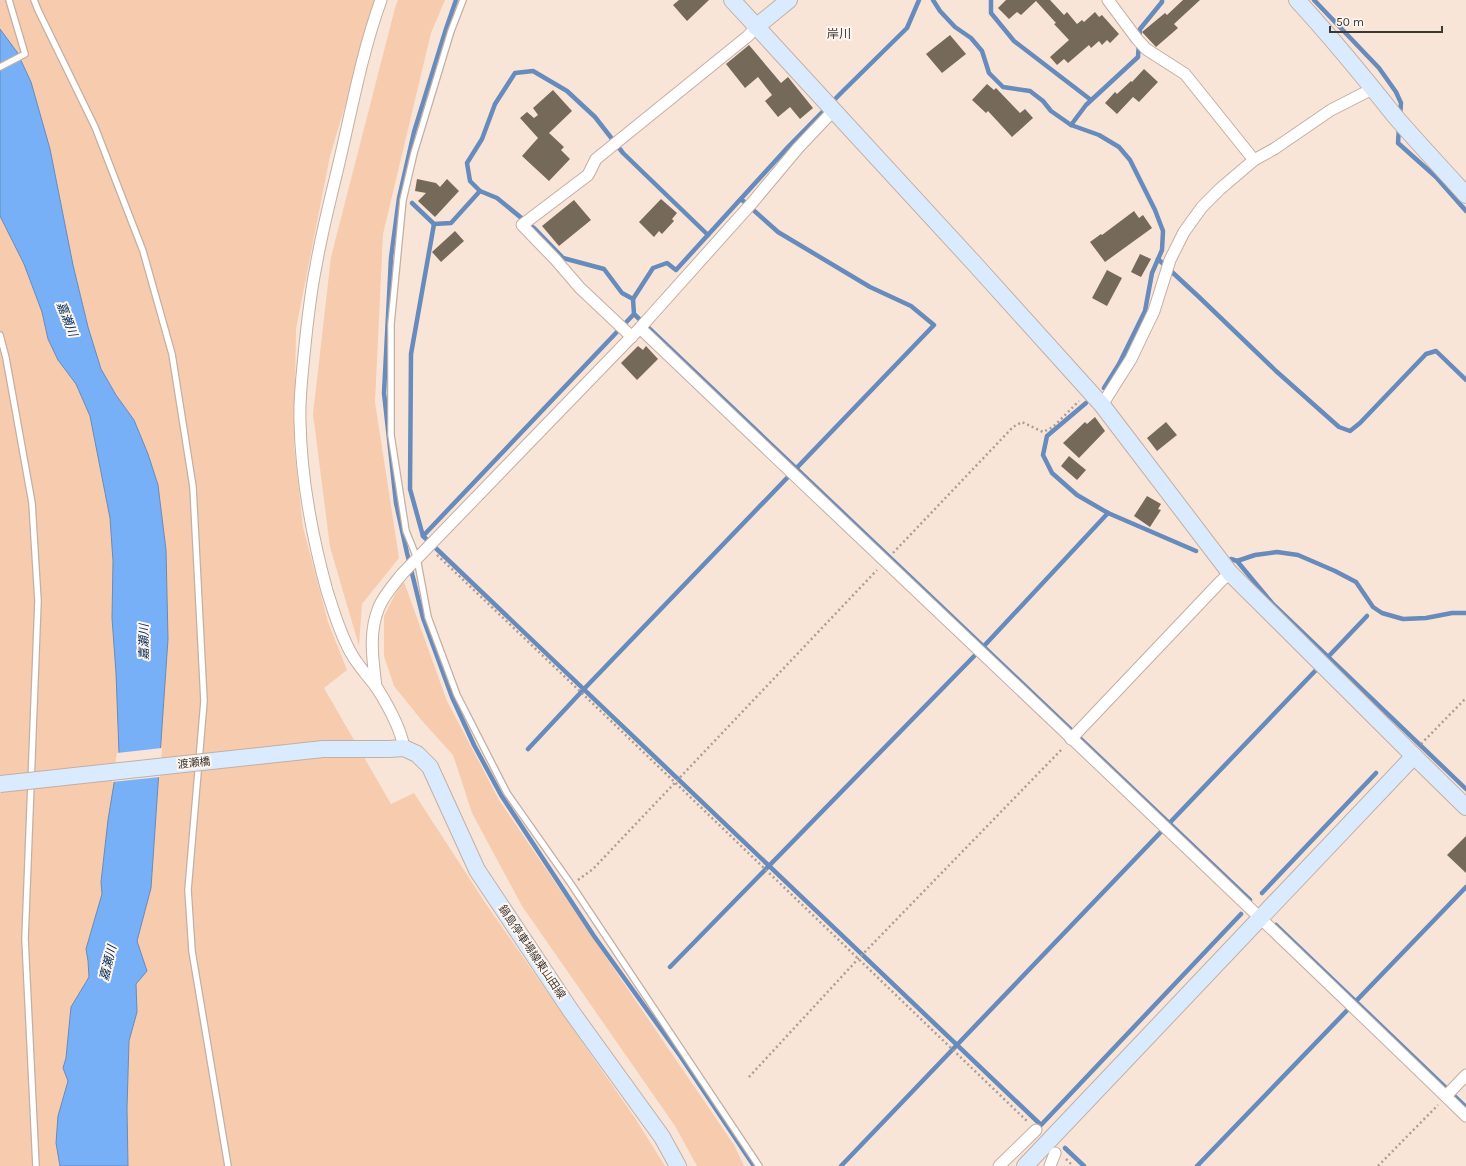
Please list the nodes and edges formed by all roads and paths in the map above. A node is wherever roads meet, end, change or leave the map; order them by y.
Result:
1 (9, 0) edge
2 (34, 0) edge
3 (381, 0) edge
4 (463, 0) edge
5 (732, 0) edge
6 (789, 0) edge
7 (1108, 0) edge
8 (1297, 0) edge
9 (756, 27) junction
10 (0, 67) edge
11 (1374, 88) junction
12 (829, 106) junction
13 (1254, 160) junction
14 (1466, 195) edge
15 (640, 328) junction
16 (625, 330) junction
17 (0, 335) edge
18 (1089, 391) junction
19 (1102, 405) junction
20 (432, 544) junction
21 (894, 552) dead end
22 (417, 558) junction
23 (884, 562) junction
24 (1230, 573) junction
25 (376, 687) junction
26 (1466, 698) edge
27 (1071, 739) junction
28 (1423, 741) dead end
29 (396, 748) junction
30 (1414, 756) junction
31 (674, 783) junction
32 (0, 784) edge
33 (1466, 807) edge
34 (571, 884) junction
35 (1260, 918) junction
36 (858, 959) junction
37 (1466, 1075) edge
38 (749, 1077) dead end
39 (1446, 1096) junction
40 (1466, 1116) edge
41 (1036, 1130) joint
42 (1055, 1153) dead end
43 (36, 1166) edge
44 (228, 1166) edge
45 (678, 1166) edge
46 (759, 1166) edge
47 (999, 1166) edge
48 (1025, 1166) edge
49 (1050, 1166) edge
50 (1378, 1166) edge

1 - 10 lane
2 - 44 lane
3 - 25 street
4 - 22 lane
5 - 9 street
6 - 9 street
7 - 13 street
8 - 11 street
9 - 12 street
9 - 16 street
11 - 13 street
11 - 14 street
12 - 15 street
12 - 18 street
13 - 19 street
15 - 16 street
15 - 23 street
16 - 20 street
17 - 43 lane
18 - 19 street
18 - 21 path
19 - 24 street
20 - 22 street
20 - 31 path
22 - 25 street
22 - 34 lane
23 - 27 street
23 - 31 path
24 - 27 street
24 - 30 street
25 - 29 street
26 - 28 path
27 - 35 street
27 - 36 path
29 - 32 street, 渡瀬橋, bridge
29 - 45 street, 鍋島停車場線東山田線
30 - 33 street
30 - 35 street
31 - 34 path
31 - 36 path
34 - 46 lane
35 - 39 street
35 - 48 street
36 - 38 path
36 - 41 path
37 - 39 street
39 - 40 street
39 - 50 path
41 - 47 street
42 - 49 street

